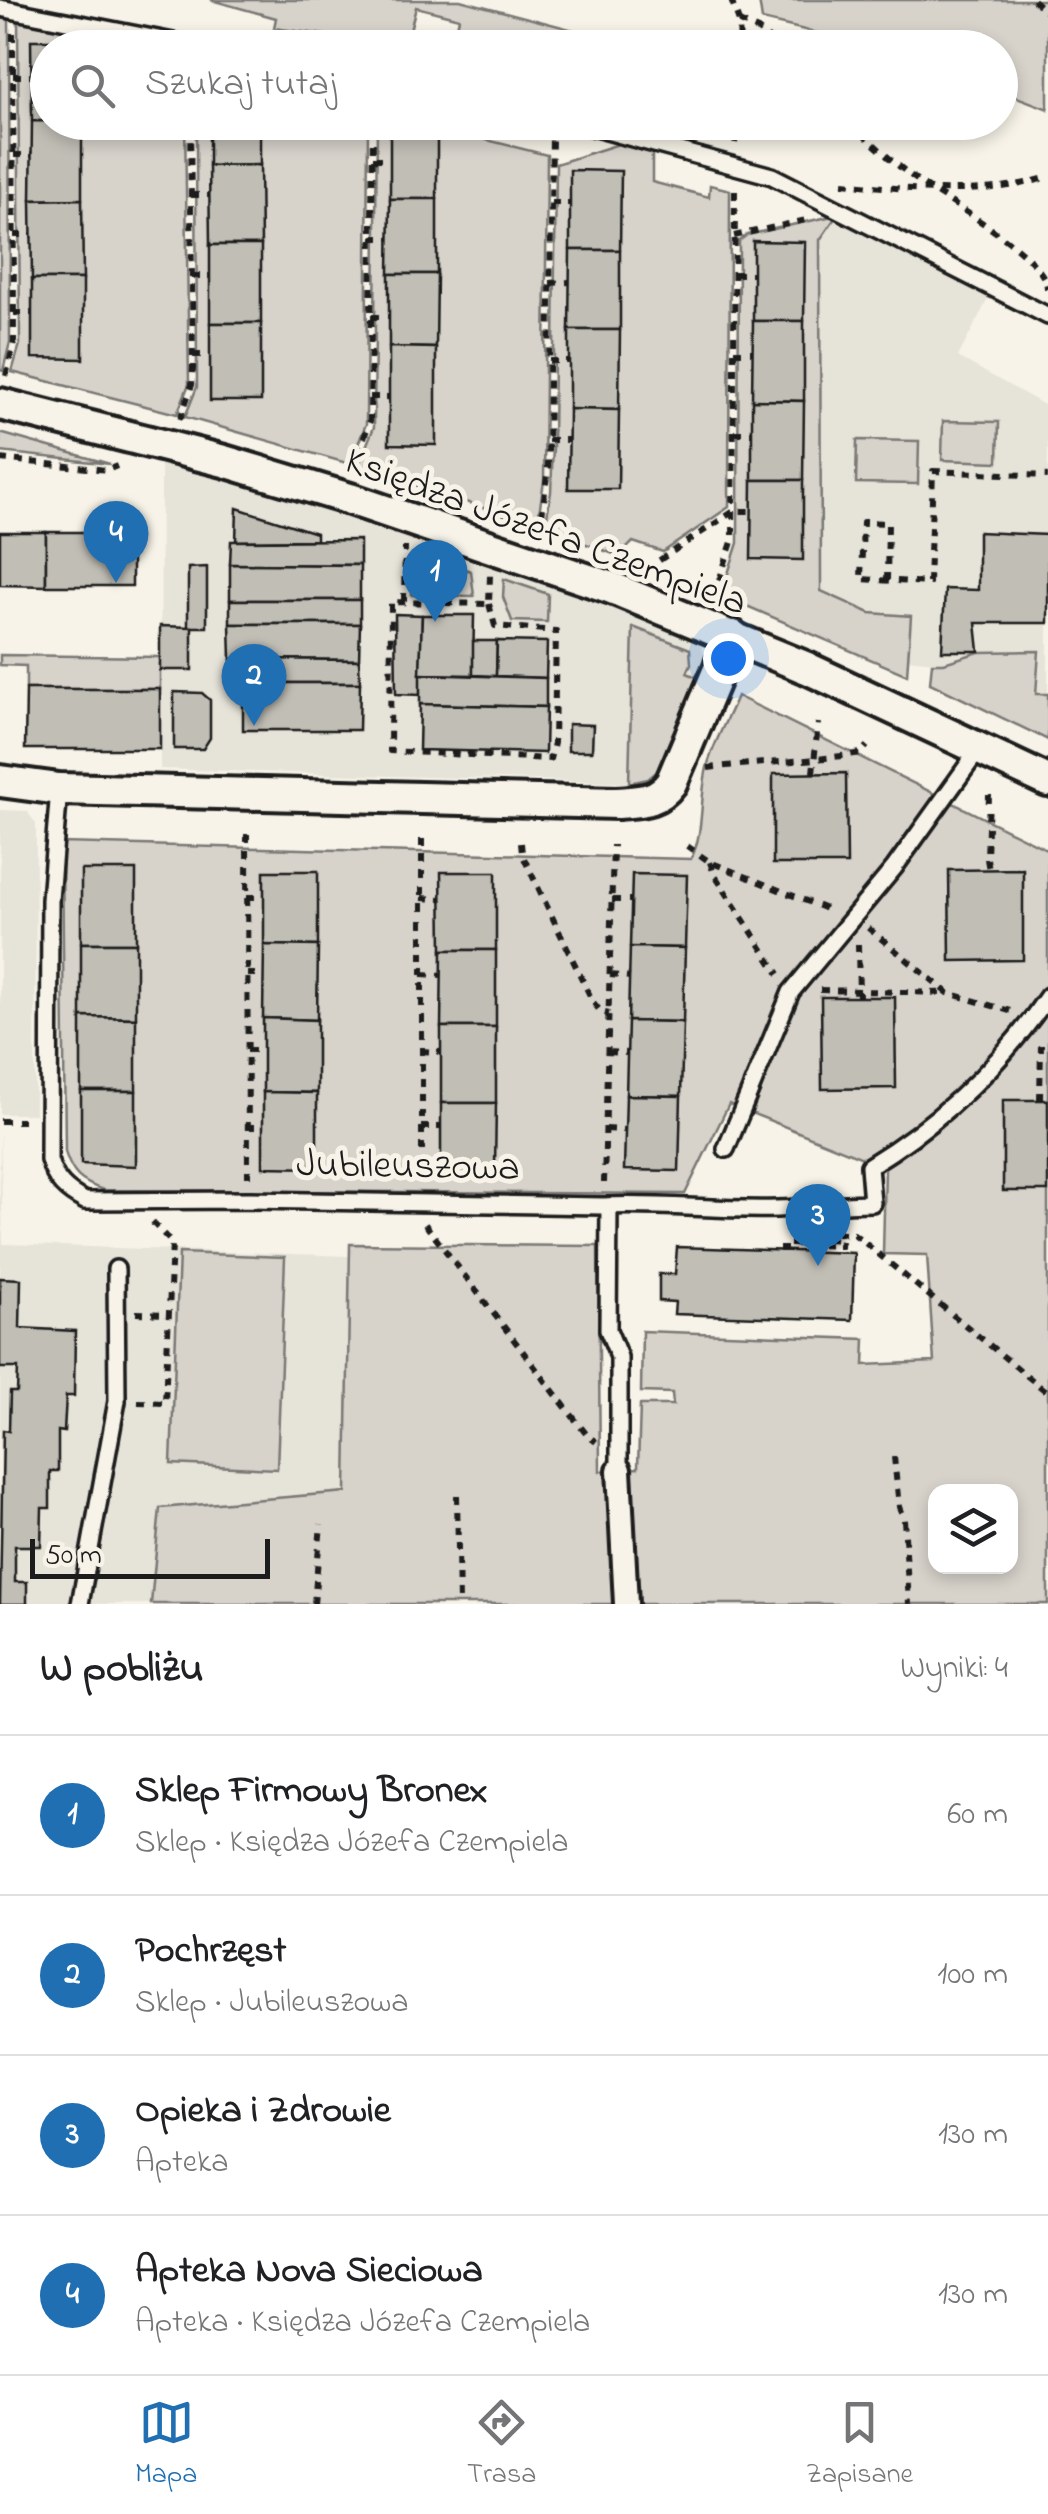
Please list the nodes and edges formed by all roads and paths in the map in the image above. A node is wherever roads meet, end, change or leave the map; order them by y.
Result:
1 (731, 0) edge
2 (1033, 0) edge
3 (6, 9) edge
4 (1048, 13) edge
5 (739, 22) junction
6 (113, 30) edge
7 (739, 30) edge
8 (758, 30) edge
9 (13, 76) junction
10 (30, 76) edge
11 (190, 140) edge
12 (373, 140) edge
13 (552, 140) edge
14 (643, 140) edge
15 (873, 140) edge
16 (14, 155) junction
17 (32, 155) dead end
18 (372, 159) junction
19 (390, 159) dead end
20 (736, 164) junction
21 (1048, 177) edge
22 (828, 182) dead end
23 (928, 188) junction
24 (191, 195) junction
25 (210, 195) dead end
26 (551, 203) junction
27 (570, 203) dead end
28 (842, 210) junction
29 (14, 235) junction
30 (32, 235) dead end
31 (734, 236) junction
32 (372, 238) junction
33 (389, 238) dead end
34 (734, 274) junction
35 (753, 274) dead end
36 (192, 276) junction
37 (210, 276) dead end
38 (550, 282) junction
39 (570, 282) dead end
40 (14, 313) junction
41 (32, 313) dead end
42 (1047, 316) edge
43 (371, 317) junction
44 (389, 317) dead end
45 (734, 352) junction
46 (752, 352) dead end
47 (193, 355) junction
48 (210, 355) dead end
49 (549, 361) junction
50 (569, 361) dead end
51 (3, 390) edge
52 (370, 396) junction
53 (389, 397) dead end
54 (180, 420) dead end
55 (752, 432) dead end
56 (734, 433) junction
57 (548, 440) junction
58 (568, 440) dead end
59 (0, 459) edge
60 (132, 460) dead end
61 (352, 469) dead end
62 (1048, 476) edge
63 (734, 511) junction
64 (752, 511) dead end
65 (540, 532) dead end
66 (406, 541) dead end
67 (646, 570) dead end
68 (888, 581) junction
69 (490, 583) dead end
70 (714, 596) dead end
71 (404, 601) junction
72 (489, 604) junction
73 (733, 636) junction
74 (818, 723) dead end
75 (866, 746) dead end
76 (980, 748) junction
77 (813, 762) junction
78 (702, 769) dead end
79 (813, 773) dead end
80 (1048, 780) edge
81 (0, 781) edge
82 (59, 789) junction
83 (989, 796) dead end
84 (247, 834) dead end
85 (422, 839) dead end
86 (521, 843) dead end
87 (614, 845) dead end
88 (687, 846) dead end
89 (990, 870) dead end
90 (247, 897) junction
91 (264, 897) dead end
92 (422, 898) junction
93 (441, 899) dead end
94 (612, 900) junction
95 (631, 900) dead end
96 (852, 920) junction
97 (246, 974) junction
98 (264, 974) dead end
99 (422, 974) junction
100 (442, 975) dead end
101 (610, 976) junction
102 (630, 977) dead end
103 (1048, 996) edge
104 (859, 998) dead end
105 (610, 1014) junction
106 (1034, 1016) junction
107 (247, 1050) junction
108 (263, 1050) dead end
109 (422, 1052) junction
110 (442, 1052) dead end
111 (608, 1052) junction
112 (628, 1053) dead end
113 (1040, 1100) dead end
114 (247, 1127) junction
115 (262, 1127) dead end
116 (422, 1127) junction
117 (441, 1127) dead end
118 (606, 1129) junction
119 (625, 1130) dead end
120 (726, 1148) dead end
121 (249, 1200) junction
122 (415, 1204) junction
123 (606, 1206) junction
124 (780, 1209) junction
125 (798, 1230) junction
126 (779, 1238) dead end
127 (172, 1243) dead end
128 (116, 1269) dead end
129 (116, 1312) junction
130 (170, 1314) junction
131 (1048, 1393) edge
132 (117, 1401) junction
133 (894, 1458) dead end
134 (619, 1464) junction
135 (457, 1495) dead end
136 (321, 1524) dead end
137 (80, 1604) edge
138 (314, 1604) edge
139 (458, 1604) edge
140 (626, 1604) edge
141 (909, 1604) edge

1 - 5 path
2 - 4 path
3 - 6 lane
3 - 9 path
5 - 7 path
5 - 8 path
9 - 10 path
9 - 16 path
11 - 24 path
12 - 18 path
13 - 26 path
14 - 20 lane
15 - 23 path
16 - 17 path
16 - 29 path
18 - 19 path
18 - 32 path
20 - 28 lane
20 - 31 path
21 - 23 path
22 - 23 path
23 - 42 path
24 - 25 path
24 - 36 path
26 - 27 path
26 - 38 path
28 - 31 path
28 - 42 lane
29 - 30 path
29 - 40 path
31 - 34 path
32 - 33 path
32 - 43 path
34 - 35 path
34 - 45 path
36 - 37 path
36 - 47 path
38 - 39 path
38 - 49 path
40 - 41 path
40 - 51 path
43 - 44 path
43 - 52 path
45 - 46 path
45 - 56 path
47 - 48 path
47 - 54 path
49 - 50 path
49 - 57 path
51 - 73 street, Księdza Józefa Czempiela
52 - 53 path
52 - 61 path
55 - 56 path
56 - 63 path
57 - 58 path
57 - 65 path
59 - 60 path
62 - 68 path
63 - 64 path
63 - 67 path
63 - 70 path
66 - 71 path
68 - 68 path
69 - 72 path
71 - 72 path
71 - 72 path
73 - 76 street, Księdza Józefa Czempiela
73 - 82 street
74 - 77 path
75 - 77 path
76 - 80 street, Księdza Józefa Czempiela
76 - 96 lane
77 - 78 path
77 - 79 path
81 - 82 street
82 - 121 lane, Jubileuszowa
83 - 89 path
84 - 90 path
85 - 92 path
86 - 105 path
87 - 94 path
88 - 96 path
90 - 91 path
90 - 97 path
92 - 93 path
92 - 99 path
94 - 95 path
94 - 101 path
96 - 120 lane
97 - 98 path
97 - 107 path
99 - 100 path
99 - 109 path
101 - 102 path
101 - 105 path
103 - 106 lane, Jubileuszowa
104 - 106 path
105 - 111 path
106 - 113 path
106 - 124 lane, Jubileuszowa
107 - 108 path
107 - 114 path
109 - 110 path
109 - 116 path
111 - 112 path
111 - 118 path
114 - 115 path
114 - 121 path
116 - 117 path
116 - 122 path
118 - 119 path
118 - 123 path
121 - 122 lane, Jubileuszowa
122 - 123 lane, Jubileuszowa
122 - 134 path
123 - 124 lane, Jubileuszowa
123 - 134 lane
124 - 125 path
125 - 126 path
125 - 131 path
127 - 130 path
128 - 129 lane
129 - 130 path
129 - 132 lane
130 - 132 path
132 - 137 lane
133 - 141 path
134 - 140 street
135 - 139 path
136 - 138 path

